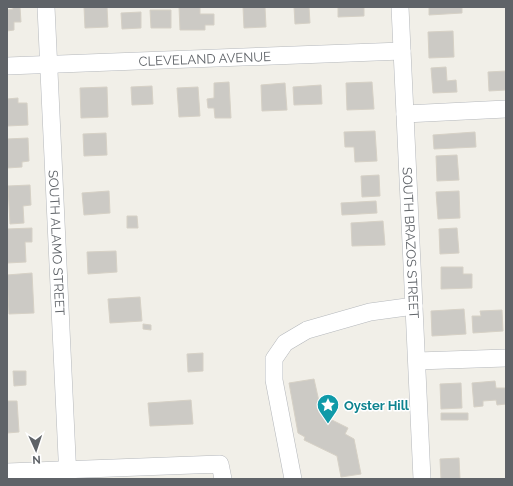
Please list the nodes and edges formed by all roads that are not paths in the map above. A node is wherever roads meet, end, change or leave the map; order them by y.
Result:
1 (46, 7) edge
2 (400, 7) edge
3 (402, 51) junction
4 (49, 65) junction
5 (7, 66) edge
6 (506, 109) edge
7 (405, 114) junction
8 (414, 306) junction
9 (506, 358) edge
10 (417, 361) junction
11 (7, 472) edge
12 (222, 472) edge
13 (68, 474) edge
14 (293, 479) edge
15 (422, 479) edge

1 - 4 street, SOUTH ALAMO STREET
2 - 3 street, SOUTH BRAZOS STREET
3 - 4 street, CLEVELAND AVENUE
3 - 7 street, SOUTH BRAZOS STREET
4 - 5 street, CLEVELAND AVENUE
4 - 13 street, SOUTH ALAMO STREET
6 - 7 street
7 - 8 street, SOUTH BRAZOS STREET
8 - 10 street, SOUTH BRAZOS STREET
8 - 14 street
9 - 10 street
10 - 15 street, SOUTH BRAZOS STREET
11 - 13 street
12 - 13 street

